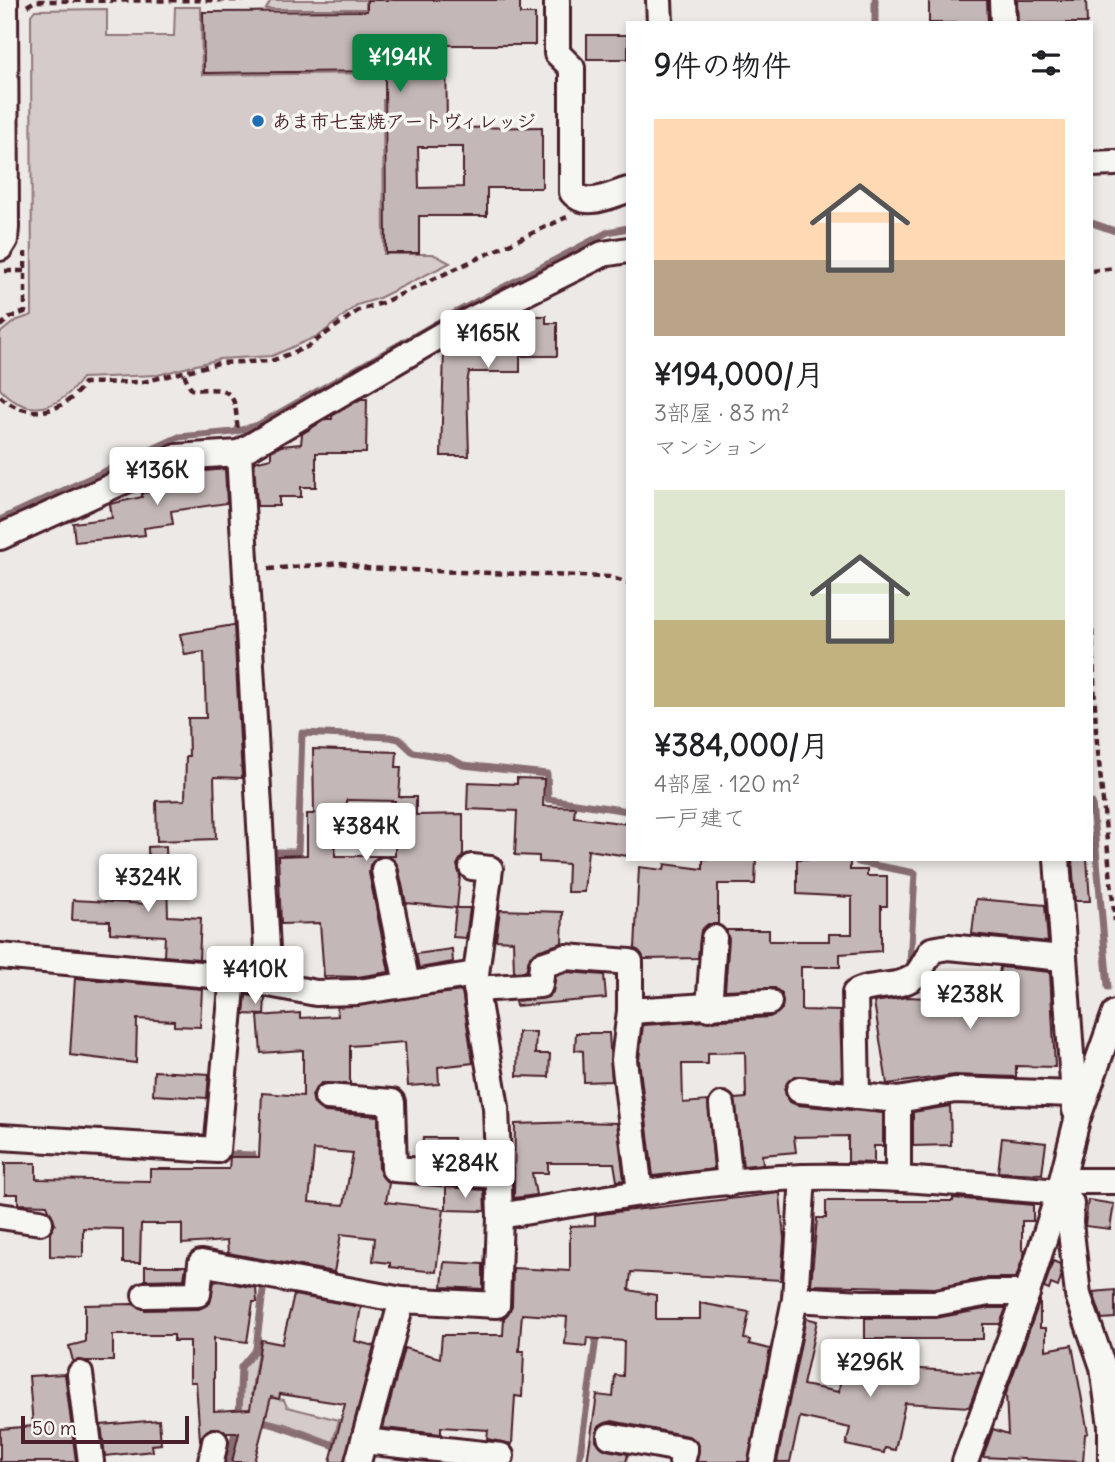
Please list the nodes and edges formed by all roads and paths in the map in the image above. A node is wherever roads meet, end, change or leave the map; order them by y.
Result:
1 (245, 0) edge
2 (557, 0) edge
3 (660, 0) edge
4 (1002, 0) edge
5 (14, 6) edge
6 (660, 21) edge
7 (1003, 21) edge
8 (1115, 163) edge
9 (1093, 164) edge
10 (626, 191) edge
11 (572, 215) dead end
12 (25, 244) dead end
13 (0, 248) edge
14 (626, 250) edge
15 (1115, 268) edge
16 (0, 271) edge
17 (25, 271) junction
18 (1093, 271) edge
19 (0, 326) edge
20 (184, 374) junction
21 (0, 396) edge
22 (236, 420) dead end
23 (239, 453) junction
24 (0, 537) edge
25 (246, 572) junction
26 (626, 582) edge
27 (1093, 656) edge
28 (1057, 861) edge
29 (472, 867) dead end
30 (384, 870) dead end
31 (1115, 921) edge
32 (714, 938) dead end
33 (0, 957) edge
34 (1063, 958) junction
35 (233, 977) junction
36 (476, 982) junction
37 (269, 984) junction
38 (407, 984) junction
39 (769, 1002) dead end
40 (709, 1008) junction
41 (630, 1011) junction
42 (1115, 1013) edge
43 (799, 1090) dead end
44 (1073, 1094) junction
45 (857, 1096) junction
46 (327, 1097) dead end
47 (898, 1100) junction
48 (722, 1105) dead end
49 (1077, 1120) junction
50 (0, 1136) edge
51 (498, 1176) junction
52 (803, 1177) junction
53 (898, 1178) junction
54 (1115, 1181) edge
55 (730, 1183) junction
56 (1060, 1187) junction
57 (640, 1192) junction
58 (0, 1216) edge
59 (500, 1216) junction
60 (40, 1222) dead end
61 (1027, 1293) junction
62 (145, 1295) dead end
63 (795, 1299) junction
64 (402, 1300) junction
65 (80, 1374) dead end
66 (610, 1436) dead end
67 (361, 1451) edge
68 (501, 1455) dead end
69 (91, 1462) edge
70 (682, 1462) edge
71 (762, 1462) edge
72 (965, 1462) edge
73 (1111, 1462) edge

1 - 5 path
2 - 10 street
3 - 6 street
4 - 7 street
5 - 13 street
8 - 9 street
11 - 20 path
12 - 17 path
14 - 23 street
15 - 18 path
16 - 17 path
17 - 19 path
20 - 21 path
20 - 22 path
23 - 24 street
23 - 25 street
25 - 26 path
25 - 37 street
27 - 31 path
28 - 34 street
29 - 36 street
30 - 38 street
32 - 40 street
33 - 35 street
34 - 44 street
34 - 45 street
35 - 37 street
35 - 50 street
36 - 38 street
36 - 41 street
36 - 51 street
37 - 38 street
39 - 40 street
40 - 41 street
41 - 57 street
42 - 49 street
43 - 45 street
44 - 47 street
44 - 49 street
45 - 47 street
46 - 51 street
47 - 53 street
48 - 55 street
49 - 56 street
51 - 59 street
52 - 53 street
52 - 55 street
52 - 63 street
53 - 56 street
54 - 56 street
55 - 57 street
56 - 61 street
56 - 73 street
57 - 59 street
58 - 60 street
59 - 64 street
61 - 63 street
61 - 72 street
62 - 64 street
63 - 71 street
64 - 67 street
65 - 69 street
66 - 70 street
67 - 68 street

